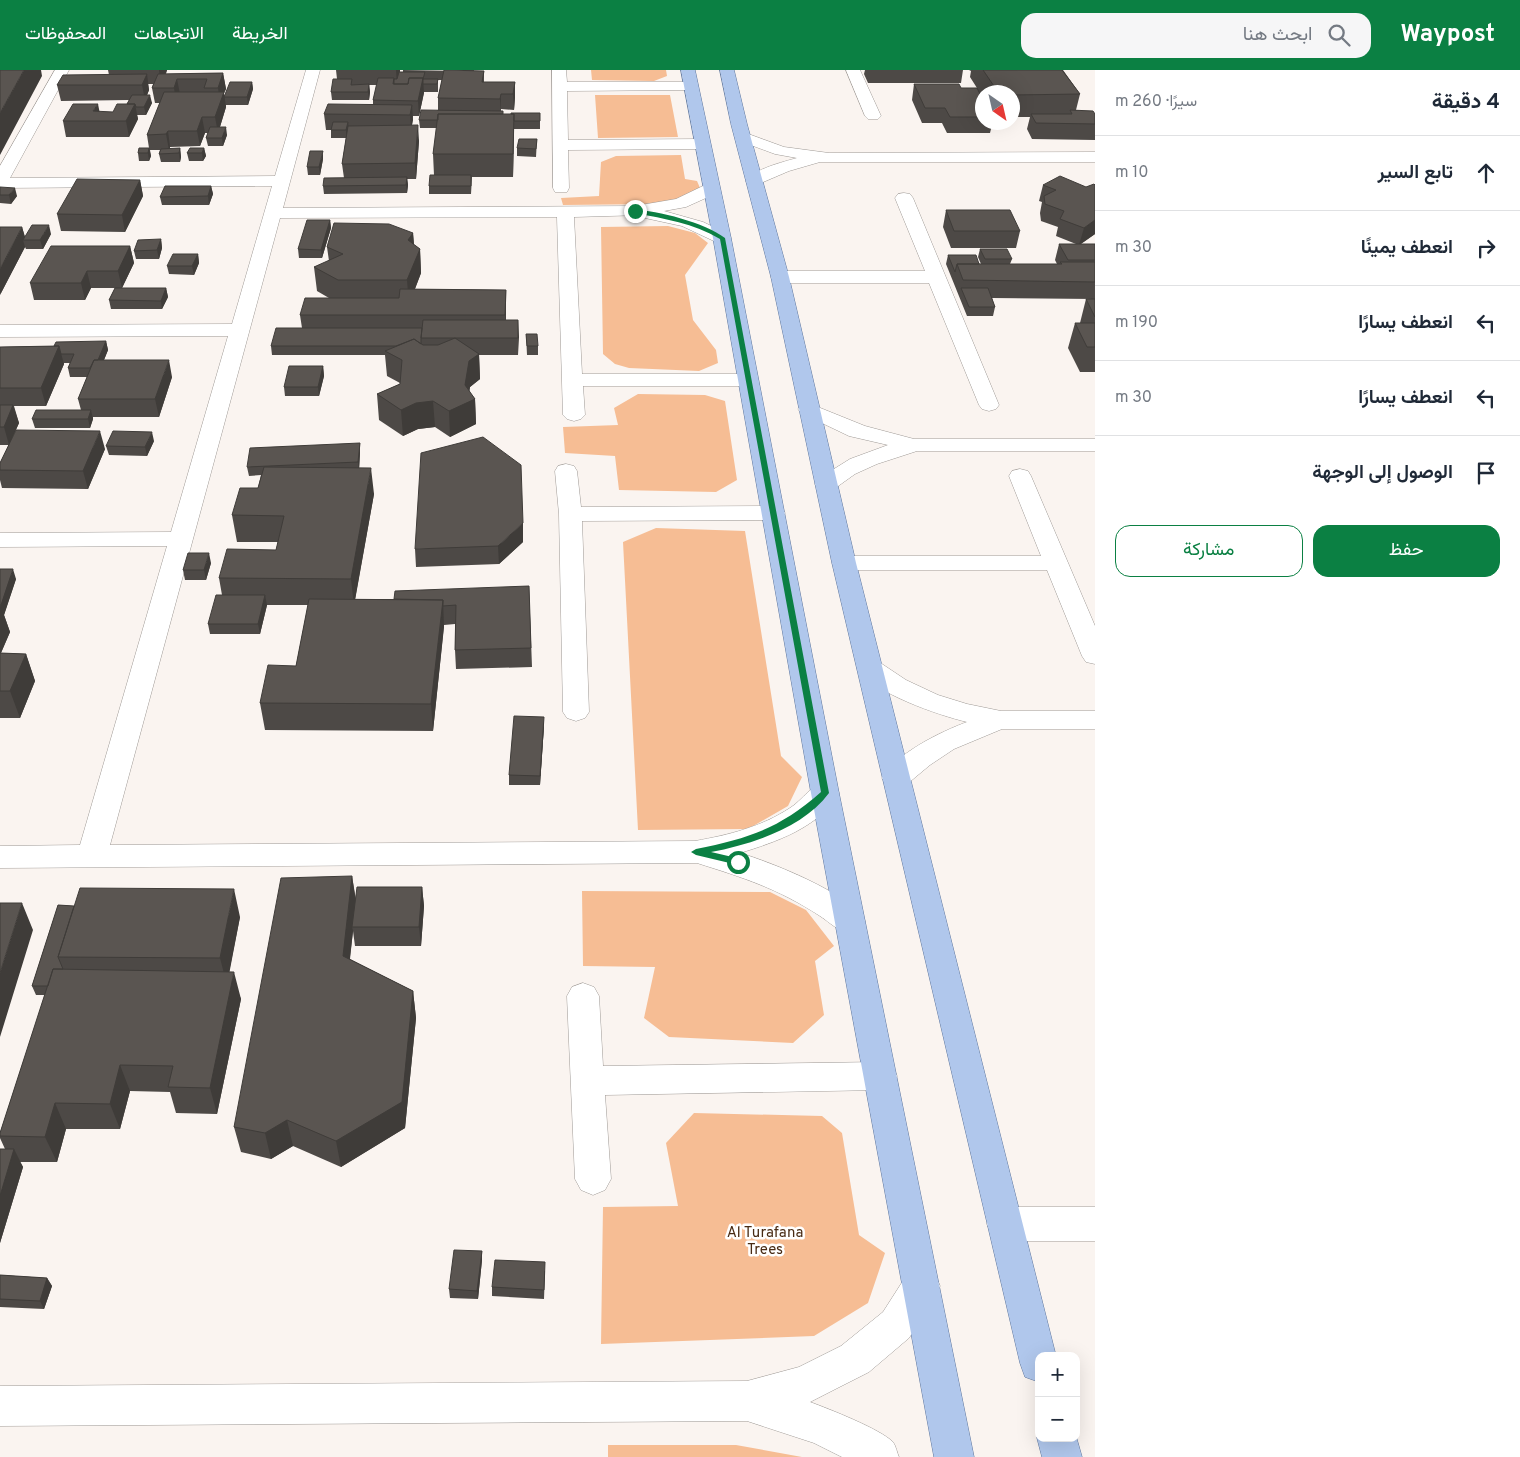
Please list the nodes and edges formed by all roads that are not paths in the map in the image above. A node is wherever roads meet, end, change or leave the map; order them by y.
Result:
1 (62, 70) edge
2 (313, 70) edge
3 (559, 70) edge
4 (727, 70) edge
5 (853, 70) edge
6 (44, 71) edge
7 (689, 78) edge
8 (560, 86) junction
9 (873, 116) dead end
10 (734, 124) junction
11 (702, 144) junction
12 (560, 145) junction
13 (830, 158) junction
14 (1095, 158) edge
15 (282, 181) junction
16 (754, 181) junction
17 (0, 182) edge
18 (561, 188) dead end
19 (711, 189) junction
20 (904, 198) dead end
21 (565, 211) junction
22 (635, 211) junction
23 (273, 213) junction
24 (722, 238) junction
25 (780, 277) junction
26 (936, 277) junction
27 (240, 330) junction
28 (0, 331) edge
29 (573, 380) junction
30 (748, 380) junction
31 (989, 405) dead end
32 (808, 409) junction
33 (574, 415) dead end
34 (917, 445) junction
35 (1095, 445) edge
36 (566, 471) dead end
37 (1020, 476) dead end
38 (826, 484) junction
39 (774, 513) junction
40 (570, 514) junction
41 (0, 540) edge
42 (181, 540) junction
43 (844, 563) junction
44 (1056, 563) junction
45 (1095, 656) edge
46 (870, 668) junction
47 (576, 712) dead end
48 (1001, 720) junction
49 (1095, 720) edge
50 (896, 778) junction
51 (825, 793) junction
52 (696, 852) junction
53 (0, 856) edge
54 (92, 856) junction
55 (850, 921) junction
56 (583, 996) dead end
57 (880, 1076) junction
58 (588, 1081) junction
59 (593, 1179) dead end
60 (1004, 1224) junction
61 (1095, 1224) edge
62 (921, 1286) junction
63 (1036, 1352) edge
64 (747, 1401) junction
65 (0, 1406) edge
66 (1058, 1442) edge
67 (879, 1457) edge
68 (954, 1457) edge
69 (1062, 1457) edge

1 - 6 street
1 - 17 street
2 - 15 street
3 - 8 street
4 - 10 main road
5 - 9 street
7 - 8 street
7 - 11 main road
8 - 12 street
10 - 13 street
10 - 16 main road
11 - 12 street
11 - 19 main road
12 - 18 street
13 - 14 street
13 - 16 street
15 - 17 street
15 - 23 street
16 - 25 main road
19 - 22 street
19 - 24 main road
20 - 26 street
21 - 22 street
21 - 23 street
21 - 29 street
22 - 24 street
23 - 27 street
24 - 30 main road
25 - 26 street
25 - 32 main road
26 - 31 street
27 - 28 street
27 - 42 street
29 - 30 street
29 - 33 street
30 - 39 main road
32 - 34 street
32 - 38 main road
34 - 35 street
34 - 38 street
36 - 40 street
37 - 44 street
38 - 43 main road
39 - 40 street
39 - 51 main road
40 - 47 street
41 - 42 street
42 - 54 street
43 - 44 street
43 - 46 main road
44 - 45 street
46 - 48 street
46 - 50 main road
48 - 49 street
48 - 50 street
50 - 60 main road
51 - 52 street
51 - 55 main road
52 - 54 street
52 - 55 street
53 - 54 street
55 - 57 main road
56 - 58 street
57 - 58 street
57 - 62 main road
58 - 59 street
60 - 61 street
60 - 63 main road
62 - 64 street
62 - 68 main road
64 - 65 street
64 - 67 street
66 - 69 main road

